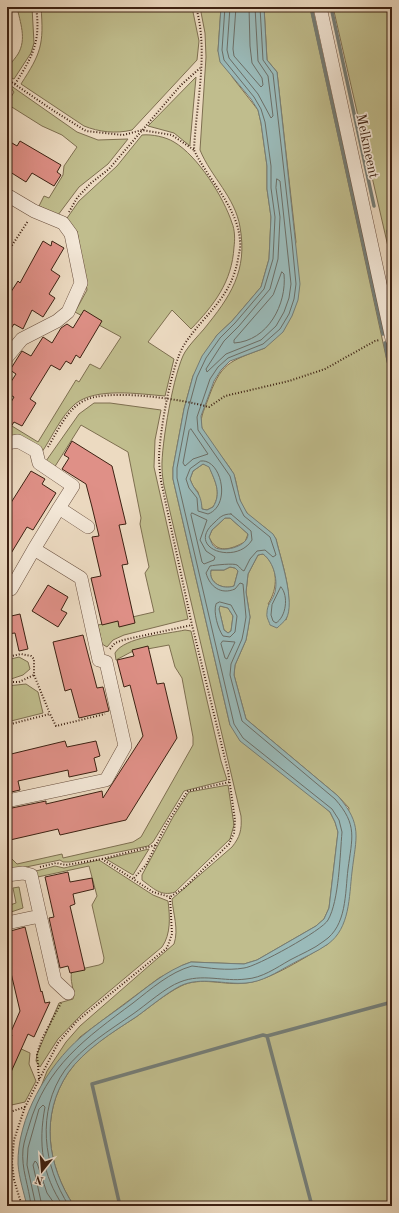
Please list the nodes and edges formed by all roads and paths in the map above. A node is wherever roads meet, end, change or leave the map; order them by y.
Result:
1 (36, 7) edge
2 (196, 7) edge
3 (320, 7) edge
4 (201, 67) junction
5 (7, 79) edge
6 (15, 84) junction
7 (142, 130) junction
8 (194, 150) junction
9 (7, 195) edge
10 (34, 211) junction
11 (63, 223) junction
12 (7, 254) edge
13 (392, 338) edge
14 (7, 357) edge
15 (168, 399) junction
16 (7, 443) edge
17 (38, 463) junction
18 (59, 508) junction
19 (88, 527) dead end
20 (34, 549) junction
21 (7, 590) edge
22 (192, 625) junction
23 (7, 657) edge
24 (99, 660) junction
25 (34, 675) junction
26 (7, 682) edge
27 (117, 711) junction
28 (50, 714) junction
29 (7, 725) edge
30 (230, 782) junction
31 (7, 801) edge
32 (156, 845) junction
33 (102, 859) junction
34 (7, 875) edge
35 (31, 875) junction
36 (134, 878) junction
37 (170, 897) junction
38 (40, 916) junction
39 (7, 923) edge
40 (68, 993) joint
41 (40, 1080) junction
42 (25, 1107) junction
43 (7, 1113) edge
44 (7, 1144) edge
45 (12, 1151) junction
46 (22, 1206) edge

1 - 6 path
2 - 4 path
3 - 13 street, Melkmeent
4 - 7 path
4 - 8 path
5 - 6 path
6 - 7 path
7 - 8 path
7 - 11 path
8 - 15 path
9 - 10 street
10 - 11 street
10 - 12 path
11 - 14 street
13 - 15 path
15 - 17 path
15 - 22 path
16 - 17 street
17 - 18 street
18 - 19 street
18 - 20 street
20 - 21 street
20 - 24 street
22 - 24 path
22 - 30 path
23 - 25 path
24 - 27 street
25 - 26 path
25 - 28 path
27 - 28 path
27 - 31 street
28 - 29 path
30 - 32 path
30 - 37 path
32 - 33 path
32 - 36 path
33 - 35 path
33 - 36 path
34 - 35 street
35 - 38 street
36 - 37 path
37 - 41 path
38 - 39 street
38 - 40 street
40 - 41 path
41 - 42 path
42 - 43 path
42 - 45 path
44 - 45 path
45 - 46 path

